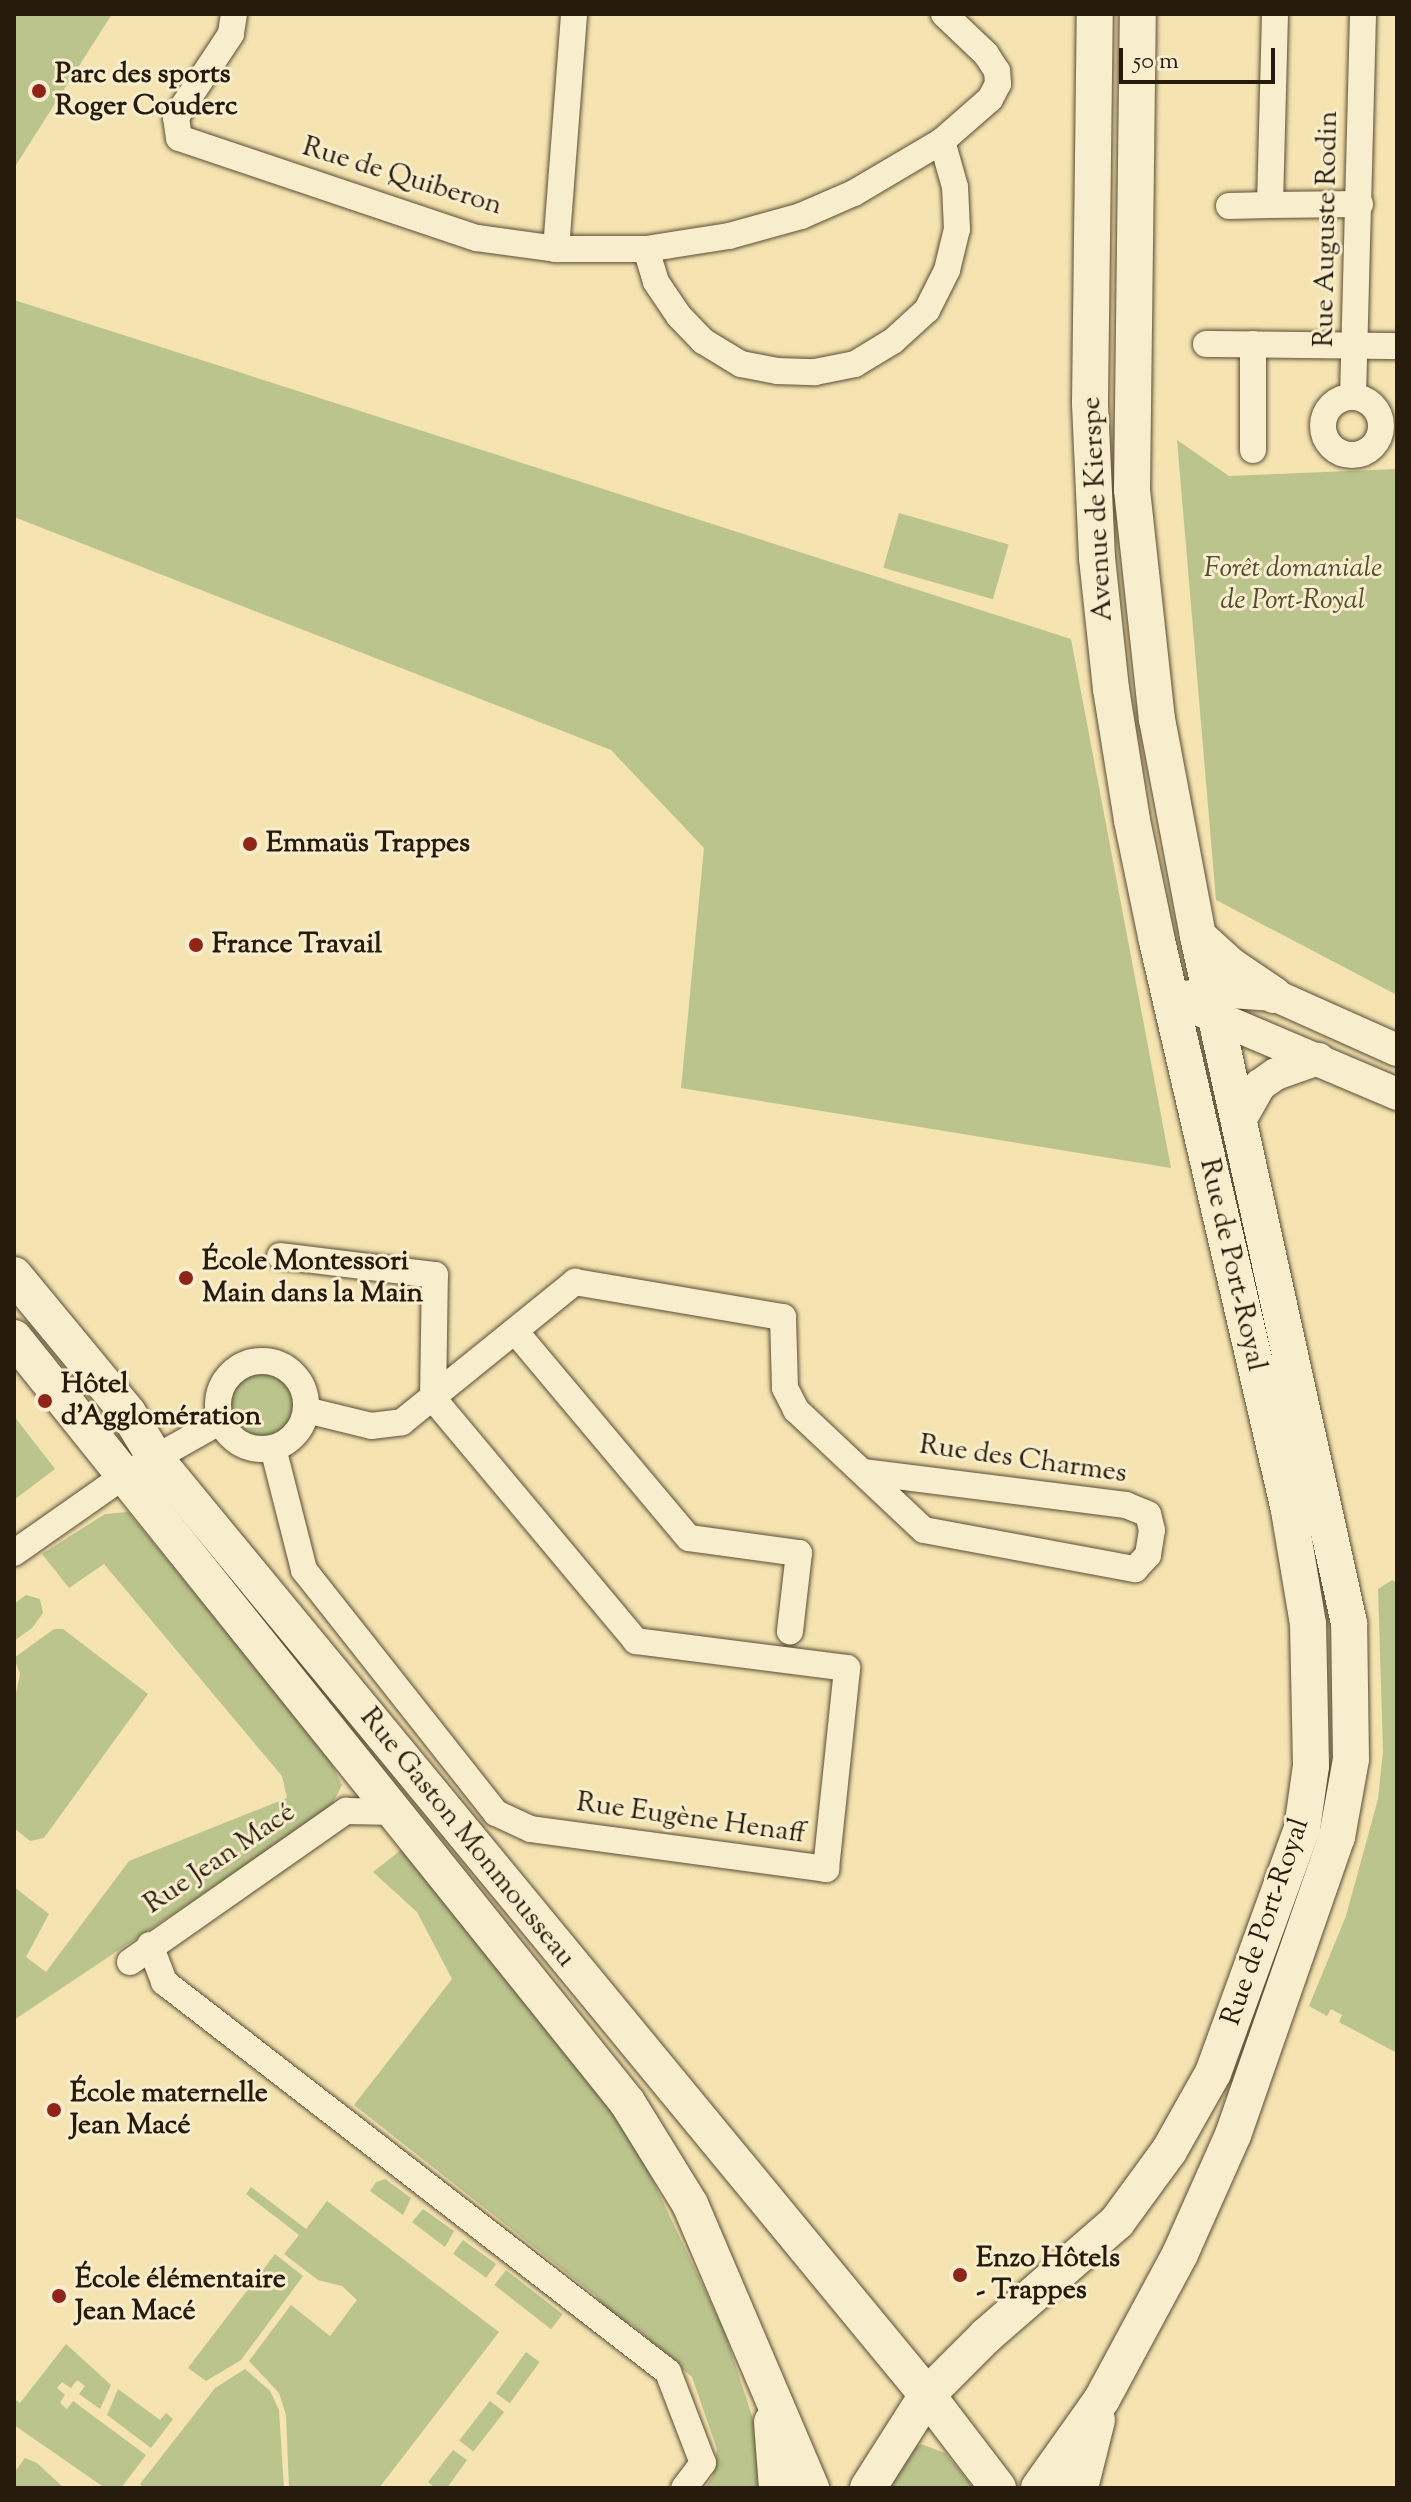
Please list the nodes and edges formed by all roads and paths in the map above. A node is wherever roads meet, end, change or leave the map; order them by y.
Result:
1 (234, 14) edge
2 (574, 14) edge
3 (944, 14) edge
4 (1095, 14) edge
5 (1138, 14) edge
6 (1275, 14) edge
7 (1363, 14) edge
8 (942, 141) junction
9 (1360, 204) junction
10 (1270, 205) junction
11 (1229, 206) dead end
12 (556, 249) junction
13 (646, 249) junction
14 (1206, 344) dead end
15 (1253, 344) junction
16 (1397, 346) edge
17 (1357, 347) junction
18 (1353, 397) dead end
19 (1253, 450) dead end
20 (1198, 936) junction
21 (1274, 995) junction
22 (1171, 998) junction
23 (1213, 1005) junction
24 (1397, 1050) edge
25 (1318, 1059) junction
26 (1397, 1094) edge
27 (1239, 1122) junction
28 (280, 1256) dead end
29 (14, 1275) edge
30 (515, 1331) junction
31 (14, 1338) edge
32 (433, 1398) junction
33 (306, 1410) junction
34 (221, 1421) junction
35 (273, 1448) junction
36 (140, 1466) junction
37 (863, 1472) junction
38 (14, 1553) edge
39 (790, 1631) dead end
40 (360, 1766) junction
41 (346, 1811) junction
42 (397, 1812) junction
43 (927, 2395) junction
44 (770, 2397) junction
45 (1102, 2399) junction
46 (684, 2488) edge
47 (777, 2488) edge
48 (811, 2488) edge
49 (868, 2488) edge
50 (998, 2488) edge
51 (1039, 2488) edge
52 (1080, 2488) edge

1 - 12 street, Rue de Quiberon
2 - 12 street
3 - 8 street, Rue de Quiberon
4 - 22 main road, Avenue de Kierspe
5 - 20 main road, Avenue de Kierspe
6 - 10 street
7 - 9 street, Rue Auguste Rodin
8 - 13 street, Rue de Quiberon
8 - 13 street
9 - 10 street
9 - 17 street, Rue Auguste Rodin
10 - 11 street
12 - 13 street, Rue de Quiberon
14 - 15 street
15 - 17 street
15 - 19 street
16 - 17 street
17 - 18 street, Rue Auguste Rodin
20 - 21 main road
20 - 23 main road, Avenue de Kierspe
21 - 23 street
21 - 24 street
22 - 23 street
22 - 43 main road, Rue de Port-Royal
23 - 25 street
23 - 27 main road, Rue de Port-Royal
25 - 26 street
25 - 27 street
27 - 45 main road, Rue de Port-Royal
28 - 32 street
29 - 36 main road, Rue Gaston Monmousseau
30 - 32 street, Rue des Charmes
30 - 37 street, Rue des Charmes
30 - 39 street
31 - 36 main road, Rue Gaston Monmousseau
32 - 33 street, Rue des Charmes
32 - 35 street, Rue Eugène Henaff
33 - 34 street
33 - 35 street
34 - 35 street
34 - 36 street
36 - 38 street
36 - 40 main road, Rue Gaston Monmousseau
36 - 43 main road, Rue Gaston Monmousseau
37 - 37 street, Rue des Charmes
40 - 41 street
40 - 42 main road, Rue Gaston Monmousseau
41 - 42 street
41 - 46 street, Rue Jean Macé
42 - 44 main road, Rue Gaston Monmousseau
43 - 49 main road, Rue de Port-Royal
43 - 50 main road, Rue Gaston Monmousseau
44 - 47 main road
44 - 48 main road, Rue Gaston Monmousseau
45 - 51 main road, Rue de Port-Royal
45 - 52 main road

